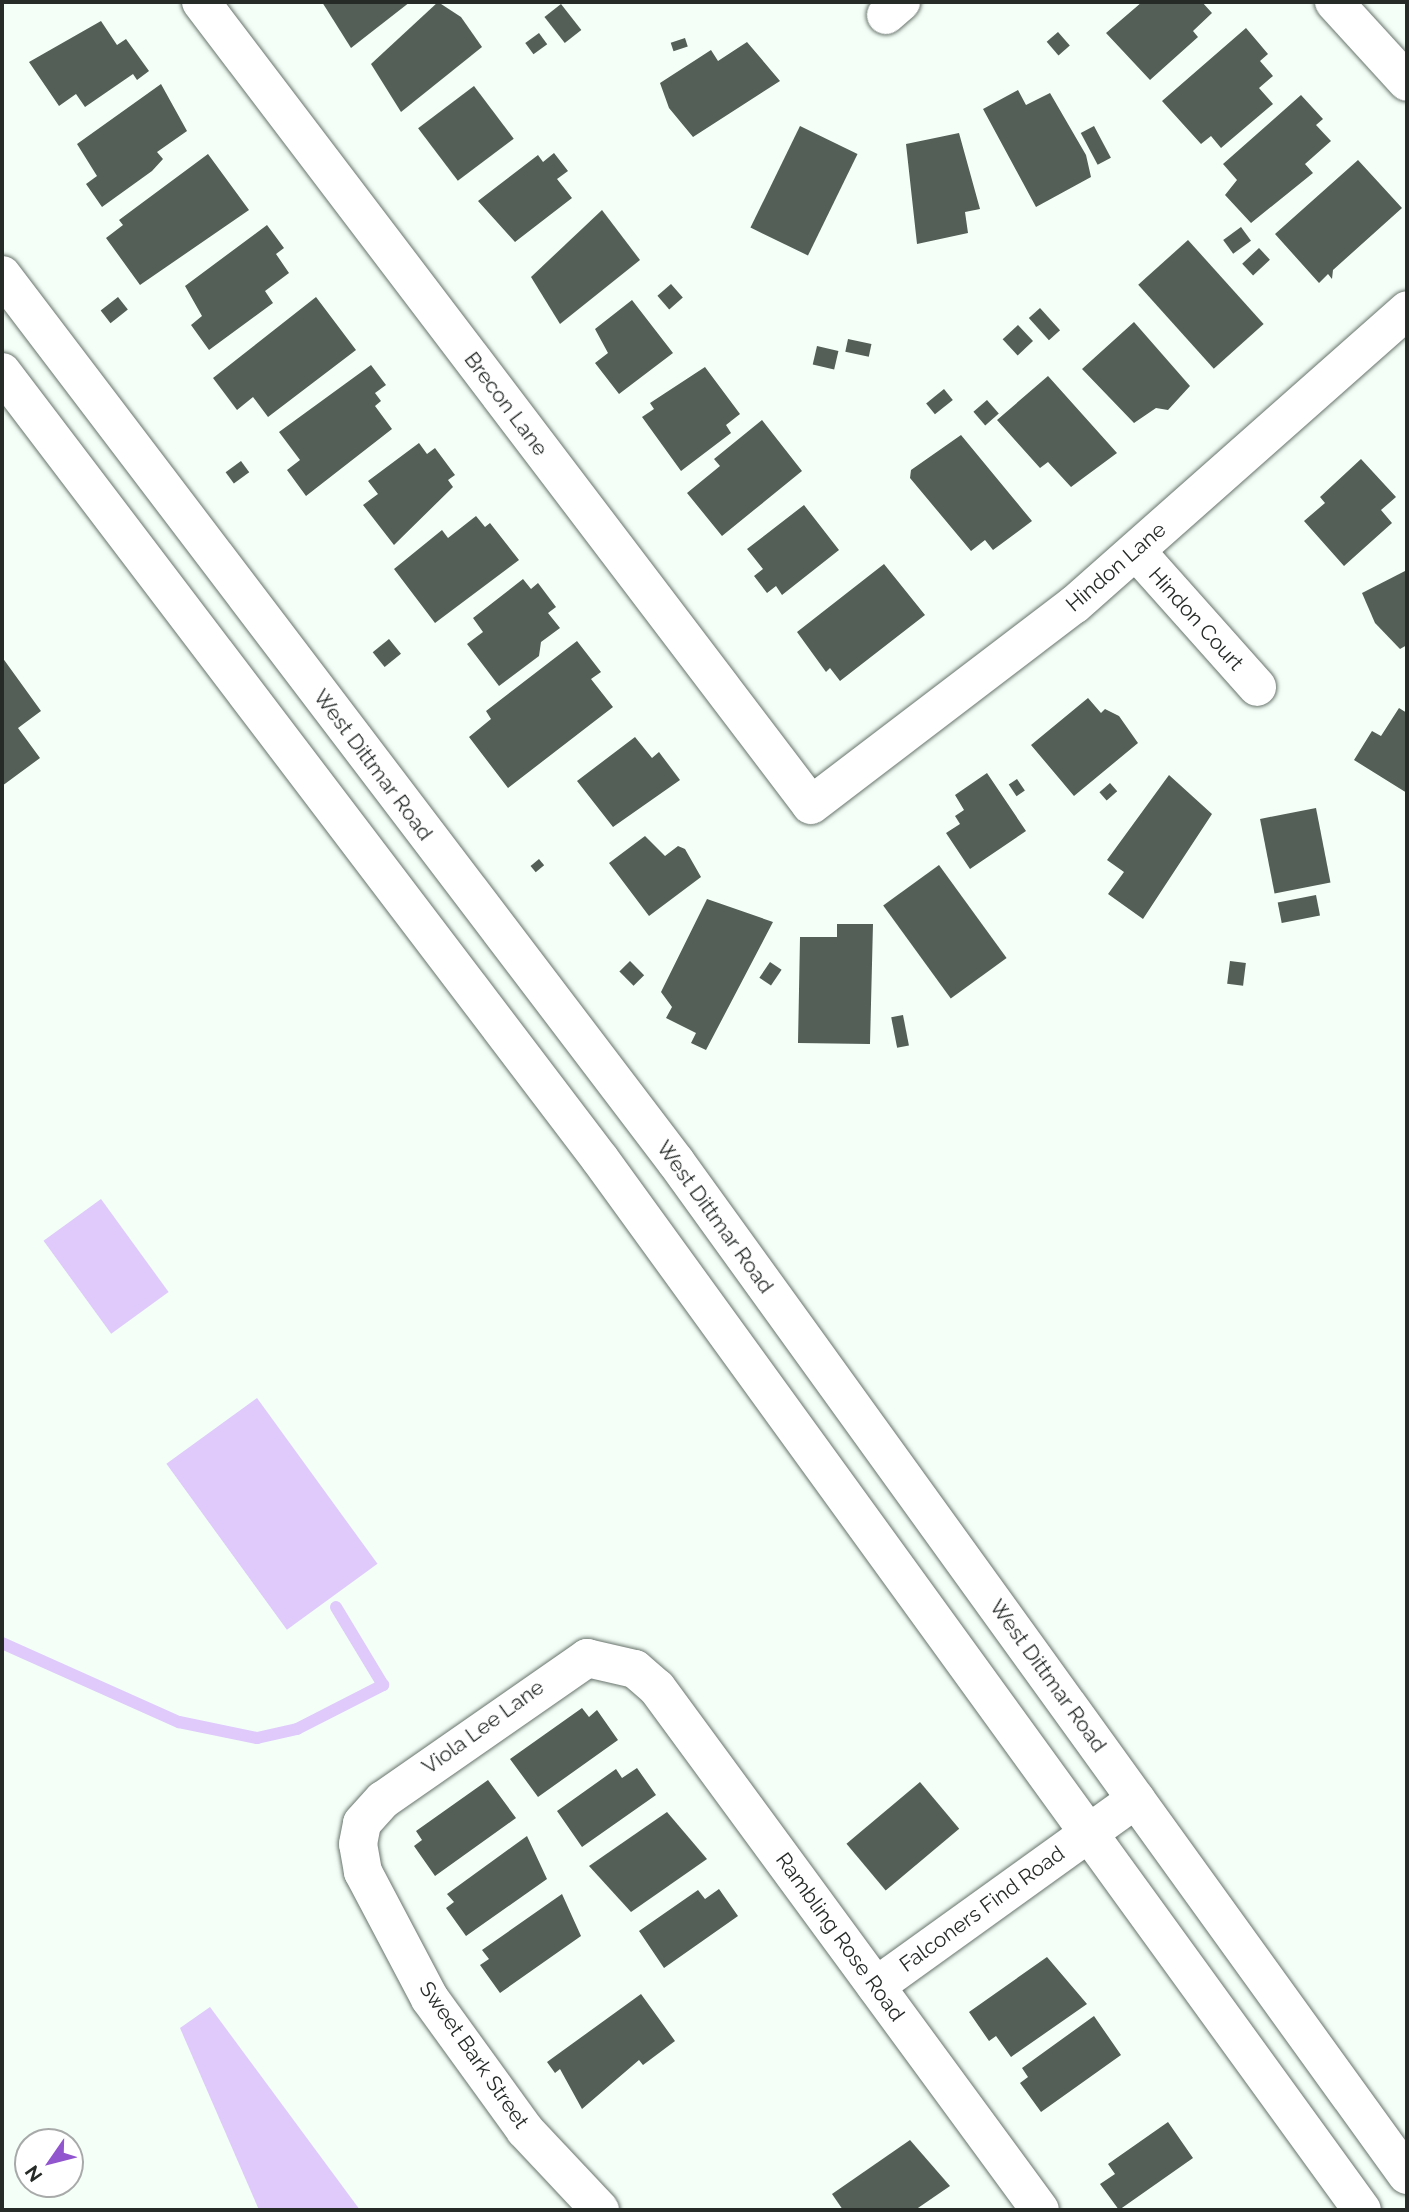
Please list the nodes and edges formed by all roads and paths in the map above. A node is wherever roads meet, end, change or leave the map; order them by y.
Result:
1 (201, 2) edge
2 (1334, 2) edge
3 (1407, 82) edge
4 (2, 275) edge
5 (1407, 310) edge
6 (2, 372) edge
7 (1136, 551) junction
8 (1257, 687) dead end
9 (811, 805) joint
10 (635, 1669) joint
11 (1136, 1799) junction
12 (1089, 1832) junction
13 (358, 1844) joint
14 (876, 1986) junction
15 (1407, 2175) edge
16 (600, 2210) edge
17 (1040, 2210) edge
18 (1362, 2210) edge

1 - 9 street, Brecon Lane
2 - 3 street
4 - 11 street, West Dittmar Road
5 - 7 street, Hindon Lane
6 - 12 street
7 - 8 street, Hindon Court
7 - 9 street, Hindon Lane
10 - 13 street, Viola Lee Lane
10 - 14 street, Rambling Rose Road
11 - 12 street, Falconers Find Road
11 - 15 street, West Dittmar Road
12 - 14 street, Falconers Find Road
12 - 18 street
13 - 16 street, Sweet Bark Street
14 - 17 street, Rambling Rose Road

